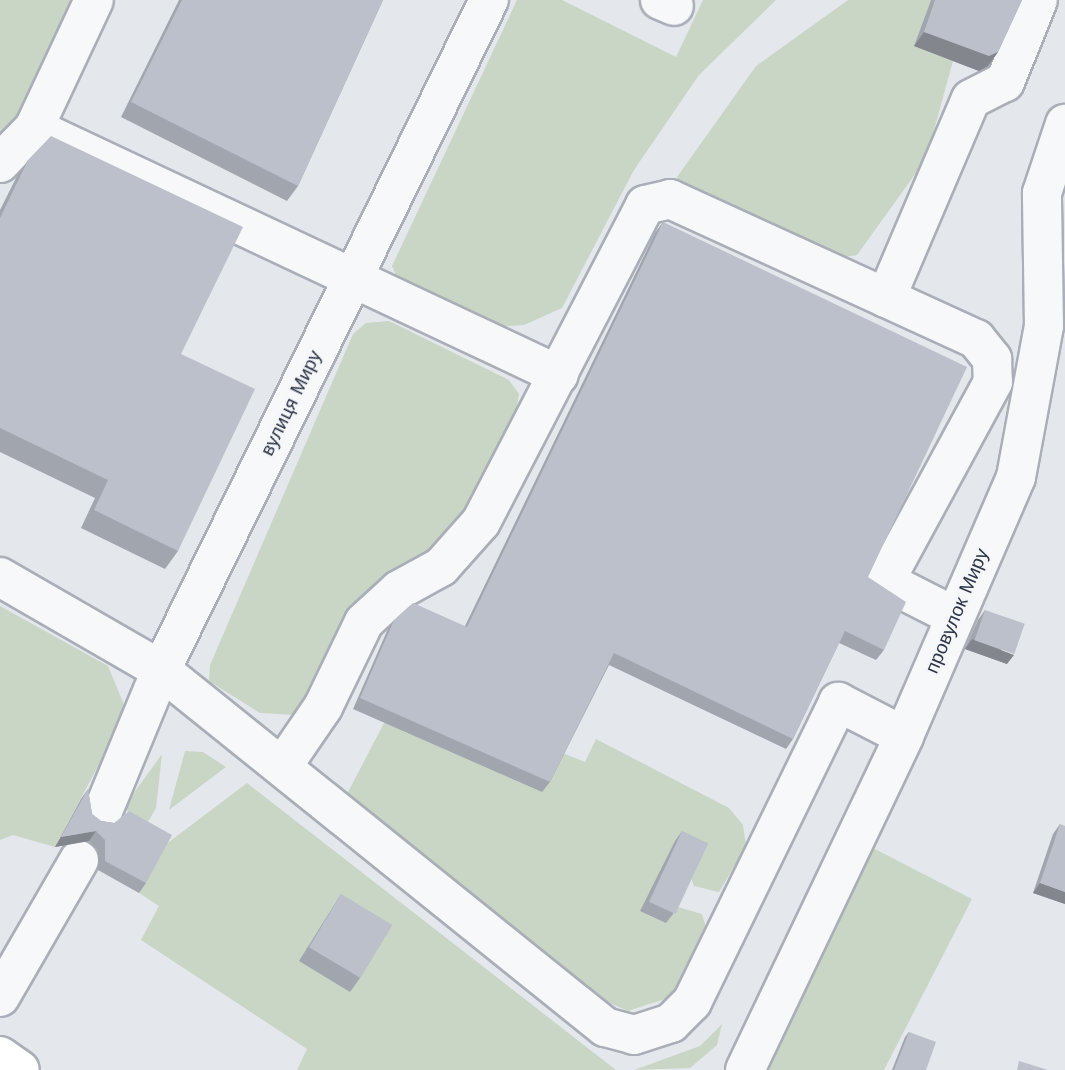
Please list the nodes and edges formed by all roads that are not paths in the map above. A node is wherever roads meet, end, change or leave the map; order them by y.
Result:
1 (94, 0) edge
2 (489, 0) edge
3 (1038, 0) edge
4 (1065, 124) edge
5 (34, 128) junction
6 (0, 163) edge
7 (353, 278) junction
8 (886, 298) junction
9 (559, 375) junction
10 (0, 577) edge
11 (954, 616) junction
12 (161, 670) junction
13 (904, 736) junction
14 (284, 764) junction
15 (103, 811) dead end
16 (79, 860) dead end
17 (0, 997) edge
18 (0, 1056) edge
19 (20, 1070) edge
20 (745, 1070) edge

1 - 5 street
2 - 7 street, вулиця Миру
3 - 8 street
4 - 11 street, провулок Миру
5 - 6 street
5 - 7 street
7 - 9 street
7 - 12 street, вулиця Миру
8 - 9 street
8 - 11 street
9 - 14 street
10 - 12 street
11 - 13 street, провулок Миру
12 - 14 street
12 - 15 street, вулиця Миру
13 - 14 street
13 - 20 street, провулок Миру
16 - 17 street
18 - 19 main road

